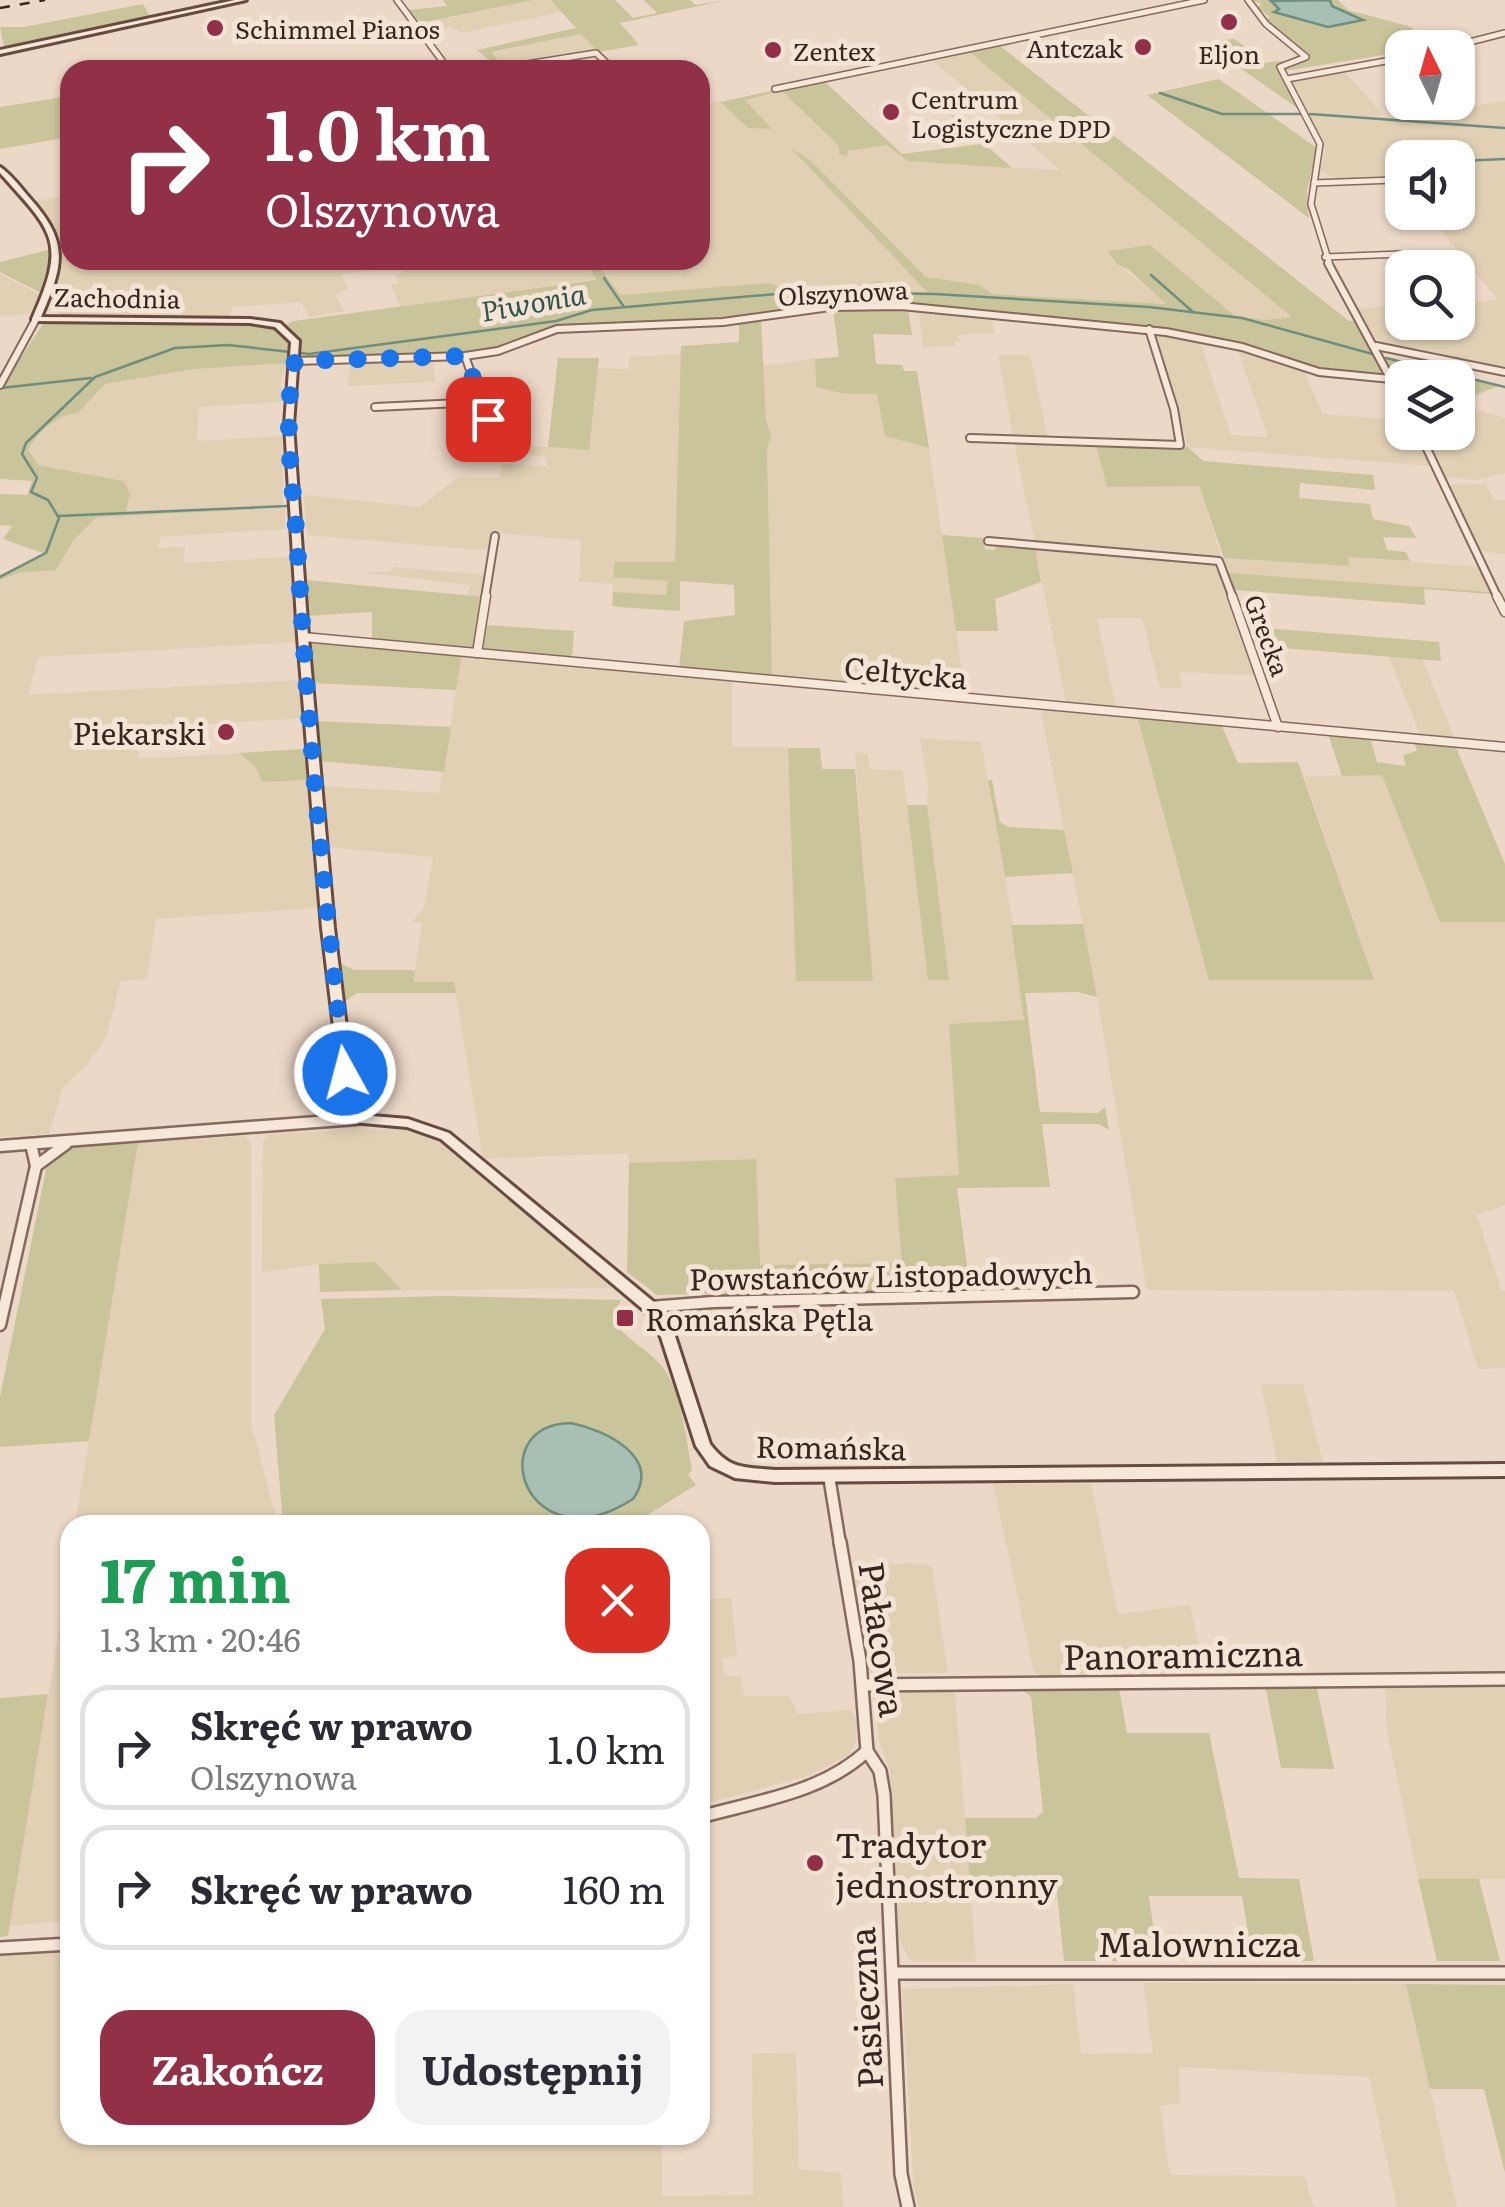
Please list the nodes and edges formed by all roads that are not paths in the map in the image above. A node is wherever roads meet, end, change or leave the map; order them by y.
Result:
1 (243, 0) edge
2 (397, 0) edge
3 (1204, 0) edge
4 (1248, 0) edge
5 (1505, 34) edge
6 (1475, 41) edge
7 (0, 52) edge
8 (442, 60) edge
9 (552, 60) edge
10 (603, 60) edge
11 (1385, 61) edge
12 (1286, 79) junction
13 (775, 89) dead end
14 (0, 169) edge
15 (1385, 180) edge
16 (1314, 183) junction
17 (1385, 255) edge
18 (1325, 258) junction
19 (36, 319) junction
20 (1149, 329) junction
21 (1376, 346) junction
22 (296, 356) junction
23 (465, 356) junction
24 (1385, 366) edge
25 (1505, 372) edge
26 (1385, 378) edge
27 (0, 385) edge
28 (482, 402) junction
29 (374, 407) dead end
30 (970, 438) dead end
31 (1428, 450) edge
32 (500, 454) dead end
33 (495, 536) dead end
34 (988, 541) dead end
35 (1505, 612) edge
36 (303, 637) junction
37 (476, 653) junction
38 (1278, 727) junction
39 (1505, 747) edge
40 (356, 1119) junction
41 (72, 1141) junction
42 (31, 1144) junction
43 (0, 1146) edge
44 (36, 1166) junction
45 (1133, 1292) dead end
46 (650, 1307) junction
47 (0, 1325) edge
48 (1505, 1470) edge
49 (828, 1476) junction
50 (1505, 1679) edge
51 (862, 1685) junction
52 (866, 1751) junction
53 (710, 1813) edge
54 (60, 1945) edge
55 (0, 1948) edge
56 (893, 1973) junction
57 (1505, 1973) edge
58 (908, 2207) edge

1 - 7 street
2 - 8 street
3 - 13 street
4 - 12 street
5 - 6 street
9 - 10 street
11 - 12 street
12 - 16 street
14 - 19 street, Zachodnia
15 - 16 street
16 - 18 street
17 - 18 street
18 - 21 street
19 - 22 street, Zachodnia
19 - 27 street
20 - 23 street, Olszynowa
20 - 26 street, Olszynowa
20 - 30 street
21 - 24 street
21 - 25 street
22 - 23 street, Olszynowa
22 - 36 street
23 - 28 street
28 - 29 street
28 - 32 street
31 - 35 street
33 - 37 street
34 - 38 street, Grecka
36 - 37 street, Celtycka
36 - 40 street
37 - 38 street, Celtycka
38 - 39 street, Celtycka
40 - 41 street, Romańska
40 - 46 street, Romańska
41 - 42 street, Romańska
41 - 44 street
42 - 43 street, Romańska
42 - 44 street
44 - 47 street
45 - 46 street, Powstańców Listopadowych
46 - 49 street, Romańska
48 - 49 street, Romańska
49 - 51 street, Pałacowa
50 - 51 street, Panoramiczna
51 - 52 street, Pałacowa
52 - 53 street, Pałacowa
52 - 56 street, Pasieczna
54 - 55 street
56 - 57 street, Malownicza
56 - 58 street, Pasieczna

